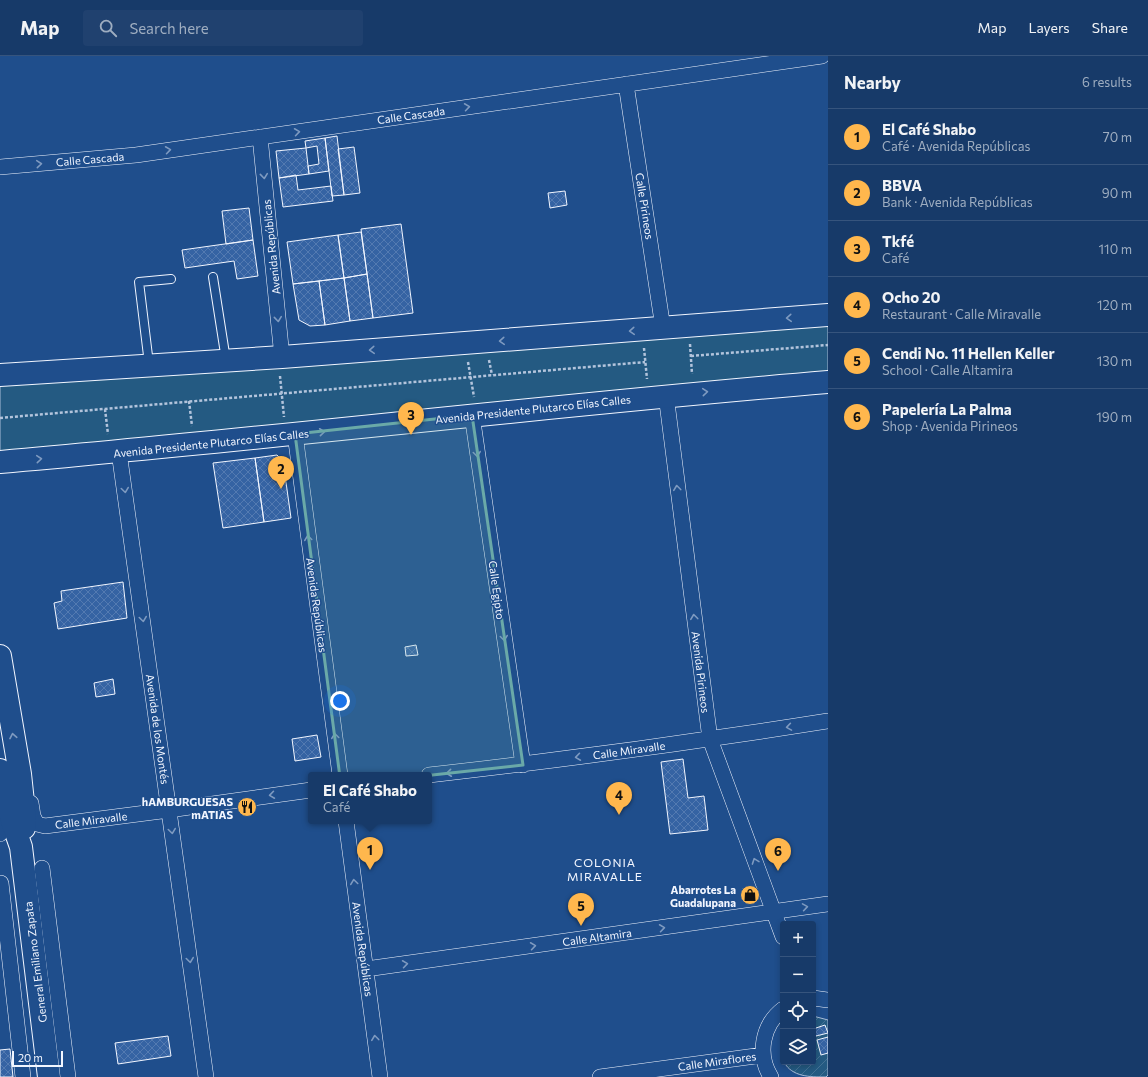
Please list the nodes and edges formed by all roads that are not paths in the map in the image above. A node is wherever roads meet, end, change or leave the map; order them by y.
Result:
1 (822, 56) edge
2 (626, 84) junction
3 (260, 137) junction
4 (0, 167) edge
5 (213, 277) dead end
6 (171, 279) dead end
7 (828, 315) edge
8 (663, 328) junction
9 (280, 357) junction
10 (226, 361) junction
11 (149, 367) junction
12 (0, 375) edge
13 (828, 382) edge
14 (654, 387) junction
15 (474, 415) junction
16 (291, 435) junction
17 (115, 452) junction
18 (0, 462) edge
19 (0, 656) edge
20 (828, 721) edge
21 (710, 739) junction
22 (523, 765) junction
23 (10, 772) edge
24 (340, 772) edge
25 (432, 775) edge
26 (308, 790) edge
27 (0, 809) edge
28 (169, 810) junction
29 (346, 824) edge
30 (0, 834) edge
31 (42, 868) dead end
32 (0, 883) edge
33 (828, 904) edge
34 (774, 912) junction
35 (780, 929) edge
36 (366, 969) junction
37 (816, 998) edge
38 (828, 1000) edge
39 (780, 1012) edge
40 (763, 1055) junction
41 (23, 1077) edge
42 (49, 1077) edge
43 (68, 1077) edge
44 (206, 1077) edge
45 (380, 1077) edge
46 (600, 1077) edge
47 (771, 1077) edge

1 - 2 street, Calle Cascada
3 -> 2 street, Calle Cascada
2 - 8 street, Calle Pirineos
4 -> 3 street, Calle Cascada
3 -> 9 street, Avenida Repúblicas
5 - 10 lane
6 - 11 lane
7 -> 8 main road
8 -> 9 main road
9 - 10 main road
10 - 11 main road
11 - 12 main road
14 -> 13 main road, Avenida Presidente Plutarco Elías Calles
14 - 15 main road, Avenida Presidente Plutarco Elías Calles
21 -> 14 street, Avenida Pirineos
16 -> 15 main road, Avenida Presidente Plutarco Elías Calles
15 -> 22 street, Calle Egipto
16 - 17 main road, Avenida Presidente Plutarco Elías Calles
24 -> 16 street, Avenida Repúblicas
18 -> 17 main road, Avenida Presidente Plutarco Elías Calles
17 -> 28 street, Avenida de los Montés
23 -> 19 main road, General Emiliano Zapata
20 -> 21 street, Calle Miravalle
21 -> 22 street, Calle Miravalle
34 -> 21 street, Avenida Pirineos
22 -> 25 street, Calle Miravalle
23 - 28 street, Calle Miravalle
23 - 42 main road, General Emiliano Zapata
26 -> 28 street, Calle Miravalle
27 - 30 street
28 -> 44 street, Avenida de los Montés
36 -> 29 street, Avenida Repúblicas
31 - 43 street
32 - 41 street
34 -> 33 street, Calle Altamira
34 - 35 street, Avenida Pirineos
36 -> 34 street, Calle Altamira
45 -> 36 street, Avenida Repúblicas
37 - 38 street
39 - 40 street
40 - 46 street, Calle Miraflores
40 - 47 street

